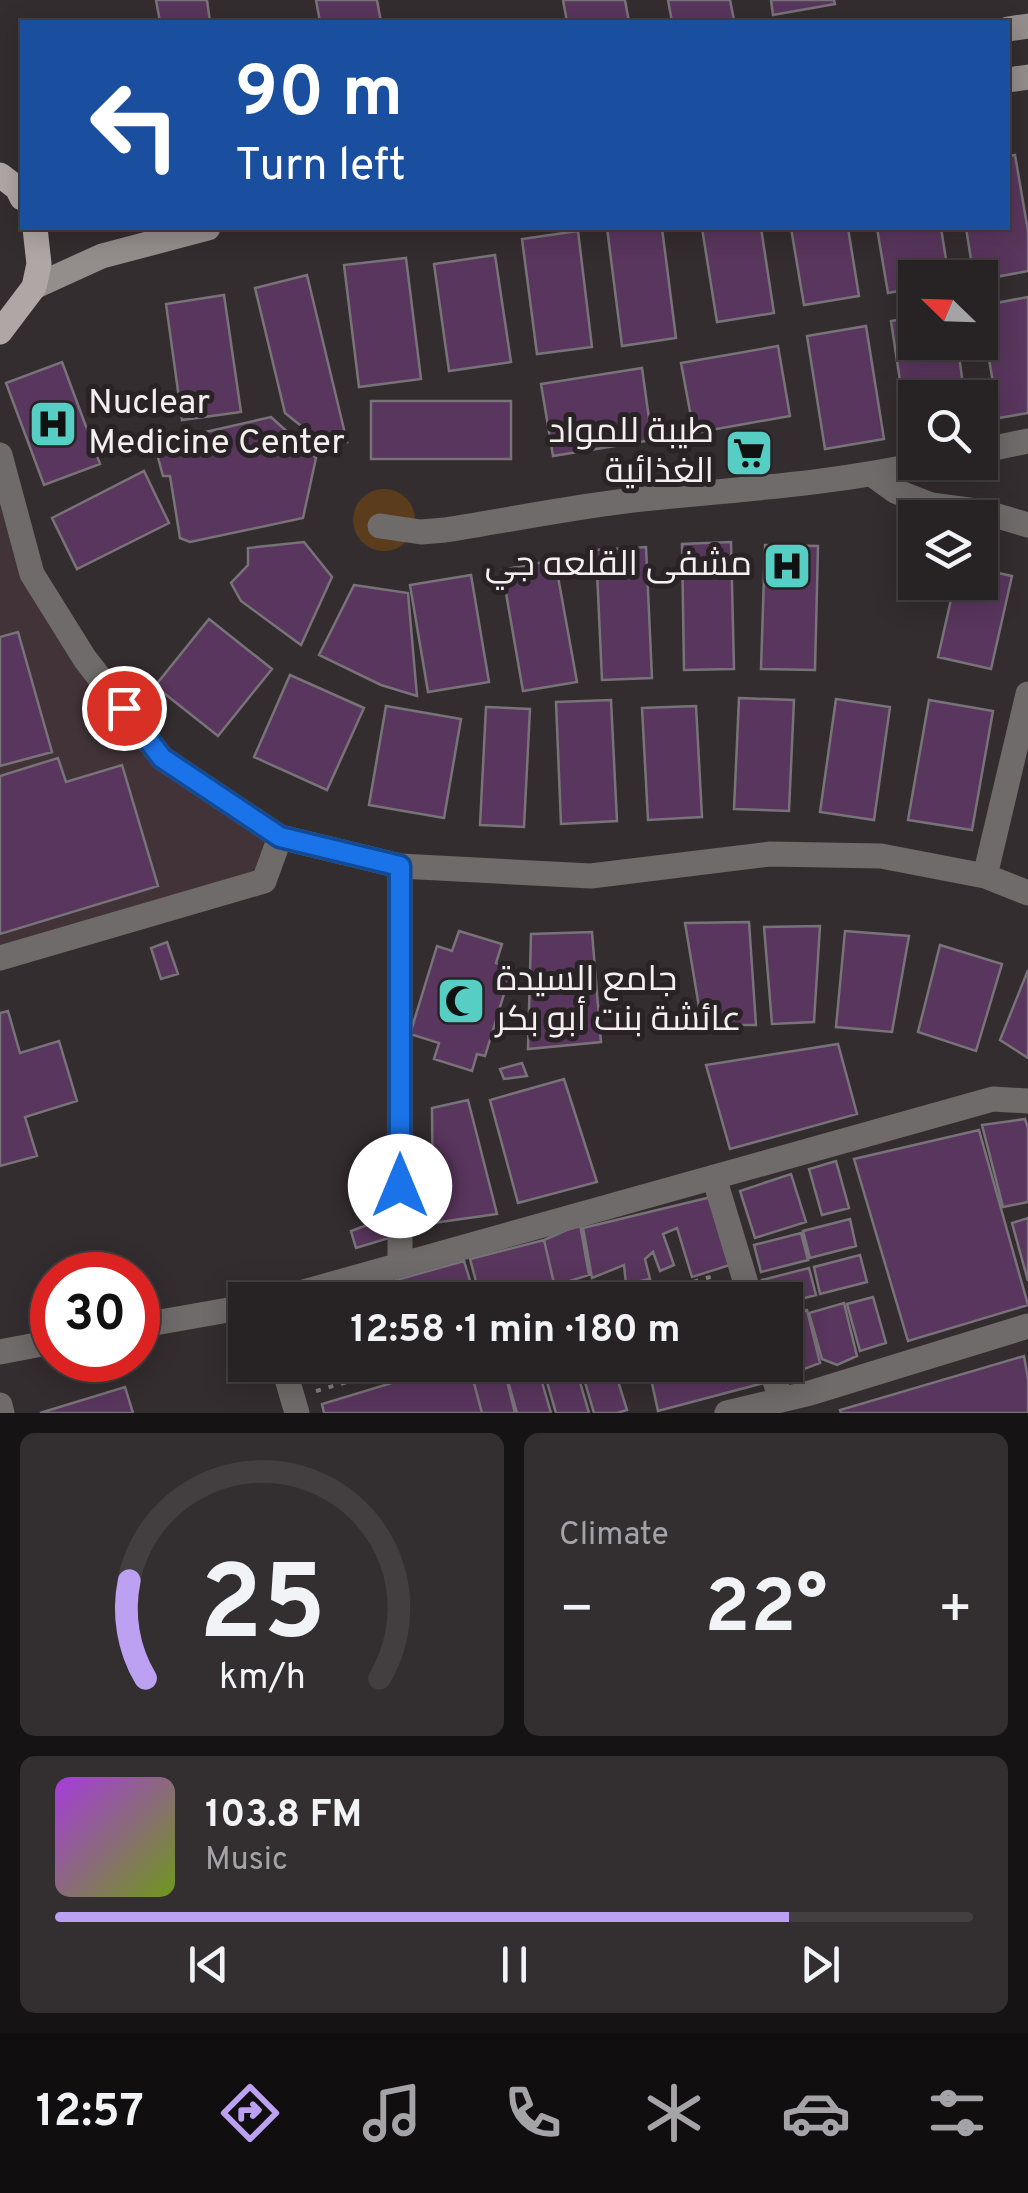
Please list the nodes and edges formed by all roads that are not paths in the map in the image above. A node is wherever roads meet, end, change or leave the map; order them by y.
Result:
1 (0, 175) edge
2 (20, 194) edge
3 (35, 230) edge
4 (200, 230) edge
5 (34, 287) junction
6 (0, 332) edge
7 (1028, 441) edge
8 (998, 448) edge
9 (0, 456) edge
10 (898, 470) edge
11 (874, 476) junction
12 (1028, 525) edge
13 (380, 526) dead end
14 (1028, 694) edge
15 (280, 837) junction
16 (400, 866) junction
17 (985, 876) junction
18 (1028, 893) edge
19 (0, 958) edge
20 (1028, 1101) edge
21 (714, 1177) junction
22 (400, 1266) junction
23 (342, 1282) edge
24 (746, 1282) edge
25 (228, 1309) edge
26 (160, 1322) edge
27 (1028, 1326) edge
28 (30, 1346) edge
29 (0, 1352) edge
30 (775, 1382) edge
31 (781, 1400) junction
32 (812, 1403) edge
33 (0, 1405) edge
34 (2, 1413) edge
35 (727, 1413) edge

1 - 2 main road
3 - 5 main road
4 - 5 main road
5 - 6 main road
7 - 8 street
9 - 15 street
10 - 11 street
11 - 12 street
11 - 13 street
14 - 17 street
15 - 16 street
15 - 19 street
16 - 17 street
16 - 22 street
17 - 18 street
20 - 21 street
21 - 22 street
21 - 24 street
22 - 23 street
25 - 26 street
27 - 32 street
28 - 29 street
30 - 31 street
31 - 32 street
31 - 35 street
33 - 34 street

